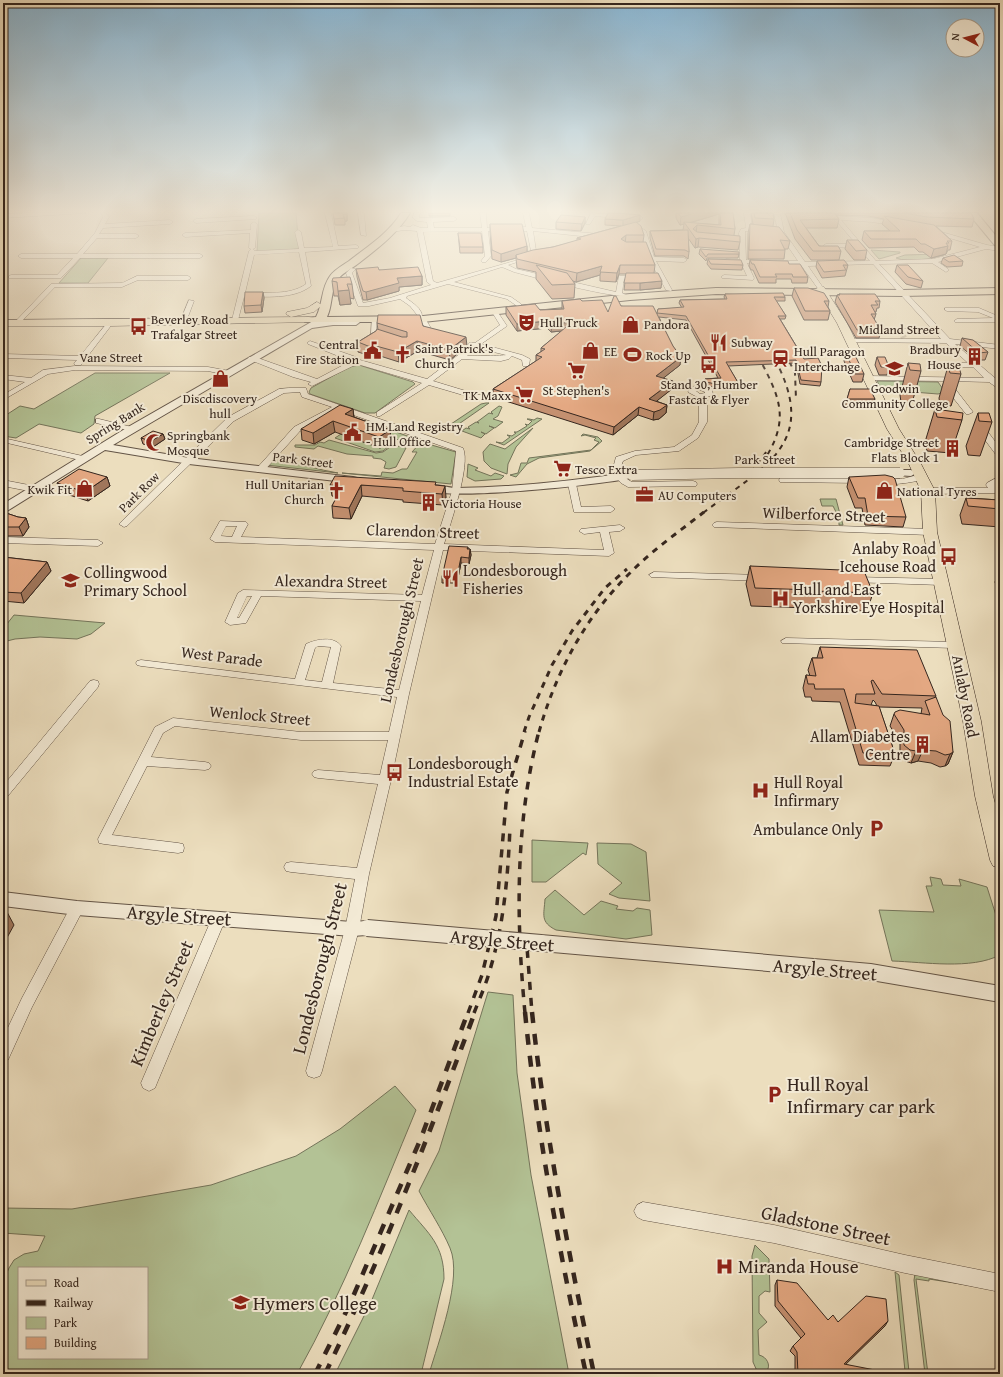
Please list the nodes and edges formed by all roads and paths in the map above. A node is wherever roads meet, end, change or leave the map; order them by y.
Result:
1 (246, 277) edge
2 (307, 277) edge
3 (327, 277) edge
4 (335, 277) edge
5 (336, 277) edge
6 (350, 277) edge
7 (429, 277) edge
8 (464, 277) edge
9 (544, 277) edge
10 (621, 277) edge
11 (661, 277) edge
12 (731, 277) edge
13 (751, 277) edge
14 (812, 277) edge
15 (887, 277) edge
16 (188, 278) dead end
17 (449, 282) junction
18 (436, 285) junction
19 (1000, 288) edge
20 (669, 290) junction
21 (822, 291) junction
22 (1000, 291) edge
23 (799, 292) junction
24 (901, 292) junction
25 (870, 293) junction
26 (620, 294) junction
27 (242, 295) junction
28 (404, 297) junction
29 (191, 301) dead end
30 (520, 305) junction
31 (831, 305) junction
32 (947, 309) dead end
33 (495, 312) junction
34 (346, 316) junction
35 (314, 317) junction
36 (422, 317) junction
37 (277, 318) junction
38 (236, 320) junction
39 (372, 320) junction
40 (1000, 320) edge
41 (957, 321) dead end
42 (183, 322) junction
43 (3, 323) edge
44 (17, 323) junction
45 (110, 323) junction
46 (885, 331) dead end
47 (916, 331) dead end
48 (449, 337) edge
49 (903, 337) junction
50 (393, 341) edge
51 (851, 341) junction
52 (947, 341) junction
53 (464, 342) edge
54 (310, 344) dead end
55 (476, 345) junction
56 (1000, 347) edge
57 (512, 354) junction
58 (3, 356) edge
59 (461, 357) junction
60 (82, 358) junction
61 (248, 361) junction
62 (357, 362) junction
63 (526, 364) dead end
64 (944, 365) dead end
65 (974, 365) junction
66 (75, 368) junction
67 (226, 373) junction
68 (3, 377) edge
69 (868, 378) junction
70 (32, 380) junction
71 (944, 380) junction
72 (992, 380) junction
73 (317, 381) junction
74 (428, 382) junction
75 (1000, 388) edge
76 (303, 390) junction
77 (483, 396) dead end
78 (704, 396) dead end
79 (3, 398) edge
80 (338, 407) junction
81 (969, 412) dead end
82 (380, 414) dead end
83 (99, 421) dead end
84 (977, 423) dead end
85 (132, 429) junction
86 (3, 440) edge
87 (104, 447) junction
88 (1000, 454) edge
89 (272, 455) junction
90 (283, 456) dead end
91 (84, 459) junction
92 (189, 461) junction
93 (260, 470) junction
94 (909, 476) junction
95 (619, 477) junction
96 (1000, 478) edge
97 (783, 480) dead end
98 (362, 482) edge
99 (3, 483) edge
100 (572, 484) junction
101 (693, 484) dead end
102 (417, 487) edge
103 (34, 489) junction
104 (997, 490) edge
105 (456, 491) junction
106 (928, 491) junction
107 (3, 509) edge
108 (610, 509) dead end
109 (124, 524) dead end
110 (717, 525) dead end
111 (620, 528) dead end
112 (604, 529) junction
113 (584, 531) dead end
114 (930, 532) junction
115 (3, 540) edge
116 (235, 540) dead end
117 (98, 543) dead end
118 (439, 547) junction
119 (654, 575) dead end
120 (768, 578) edge
121 (847, 580) edge
122 (942, 582) junction
123 (258, 594) dead end
124 (427, 598) junction
125 (786, 641) dead end
126 (955, 645) junction
127 (141, 663) dead end
128 (299, 682) junction
129 (94, 684) dead end
130 (327, 686) junction
131 (403, 694) junction
132 (395, 736) junction
133 (143, 761) junction
134 (205, 766) dead end
135 (318, 774) dead end
136 (385, 780) junction
137 (3, 794) edge
138 (997, 838) edge
139 (178, 848) dead end
140 (1000, 860) edge
141 (291, 867) dead end
142 (362, 874) junction
143 (3, 899) edge
144 (77, 908) junction
145 (219, 918) junction
146 (359, 928) junction
147 (1000, 994) edge
148 (3, 1054) edge
149 (314, 1072) dead end
150 (149, 1083) dead end
151 (643, 1211) dead end
152 (1000, 1283) edge

1 - 27 street
2 - 27 street
3 - 35 highway
4 - 35 highway
5 - 34 highway
6 - 28 street
7 - 18 street
8 - 17 street
9 - 26 street
10 - 26 street
11 - 20 street
12 - 13 street
14 - 21 street, Anlaby Road
15 - 24 street
16 - 44 street
17 - 18 street
17 - 30 street
18 - 28 street
19 - 24 highway
20 - 21 highway
20 - 26 highway
21 - 23 highway
21 - 24 highway
21 - 25 highway
21 - 31 main road, Anlaby Road
22 - 24 highway
23 - 31 main road
23 - 33 highway
24 - 25 highway
24 - 52 street
25 - 31 main road
26 - 30 highway
27 - 38 street
28 - 36 street
29 - 42 street
30 - 36 highway
31 - 51 main road, Anlaby Road
32 - 40 street
33 - 36 highway
33 - 55 street
34 - 35 highway
34 - 36 highway
35 - 37 main road
35 - 37 main road
35 - 39 highway
35 - 39 street, Spring Bank
35 - 61 street, Spring Bank
36 - 39 highway
36 - 48 street
37 - 38 main road
37 - 61 street
38 - 42 main road
39 - 50 street
40 - 41 street
42 - 45 main road
43 - 44 main road
44 - 45 main road
45 - 60 street
46 - 49 street
47 - 49 street
49 - 51 street, Midland Street
49 - 52 street, Midland Street
51 - 69 main road, Anlaby Road
52 - 56 street, Midland Street
52 - 65 street
53 - 55 street
54 - 62 street
55 - 57 street
55 - 59 street
57 - 59 street
57 - 63 street
58 - 60 street
59 - 74 street
60 - 66 street
61 - 67 street, Spring Bank
61 - 73 street
62 - 73 street
62 - 74 street
64 - 65 street
65 - 72 street
66 - 67 street, Vane Street
66 - 70 street, Vane Street
67 - 85 street, Spring Bank
68 - 70 street
69 - 71 street
69 - 94 main road, Anlaby Road
70 - 79 street, Vane Street
71 - 72 street
71 - 81 street
72 - 75 street
73 - 76 street
74 - 77 street
74 - 82 street
76 - 80 street
76 - 92 street, Park Row
78 - 95 street
80 - 89 street
80 - 105 street, Londesborough Street
83 - 85 street
84 - 88 street
85 - 87 street, Spring Bank
86 - 91 street
87 - 91 street, Spring Bank
87 - 92 street, Park Street
89 - 90 street
89 - 93 street
91 - 103 street, Spring Bank
92 - 93 street, Park Street
92 - 109 street, Park Row
93 - 98 street, Park Street
94 - 95 street, Park Street, bridge
94 - 97 street, Park Street
94 - 106 main road, Anlaby Road
94 - 114 main road, Anlaby Road
95 - 100 street, Park Street
95 - 101 street
96 - 104 street
99 - 103 street
100 - 105 street, Park Street
100 - 108 street
102 - 105 street, Park Street
103 - 107 street, Spring Bank
104 - 106 street
105 - 118 street, Londesborough Street
106 - 114 main road, Anlaby Road
110 - 114 street, Wilberforce Street
111 - 112 street
112 - 113 street
112 - 118 street, Clarendon Street
114 - 122 main road, Anlaby Road
115 - 117 street
116 - 118 street, Clarendon Street
118 - 124 street, Londesborough Street
119 - 120 street
121 - 122 street
122 - 126 main road, Anlaby Road
123 - 124 street, Alexandra Street
124 - 131 street, Londesborough Street
125 - 126 street
126 - 138 main road, Anlaby Road
127 - 128 street, West Parade
128 - 130 street, West Parade
128 - 130 street
129 - 137 street
130 - 131 street, West Parade
131 - 132 street, Londesborough Street
132 - 133 street, Wenlock Street
132 - 136 street, Londesborough Street
133 - 134 street
133 - 139 street, Wenlock Street
135 - 136 street
136 - 142 street, Londesborough Street
138 - 140 main road, Anlaby Road
141 - 142 street, Londesborough Street
142 - 146 street, Londesborough Street
143 - 144 street, Argyle Street
144 - 145 street, Argyle Street
144 - 148 street
145 - 146 street, Argyle Street
145 - 150 street, Kimberley Street
146 - 147 street, Argyle Street, bridge
146 - 149 street, Londesborough Street
151 - 152 street, Gladstone Street

